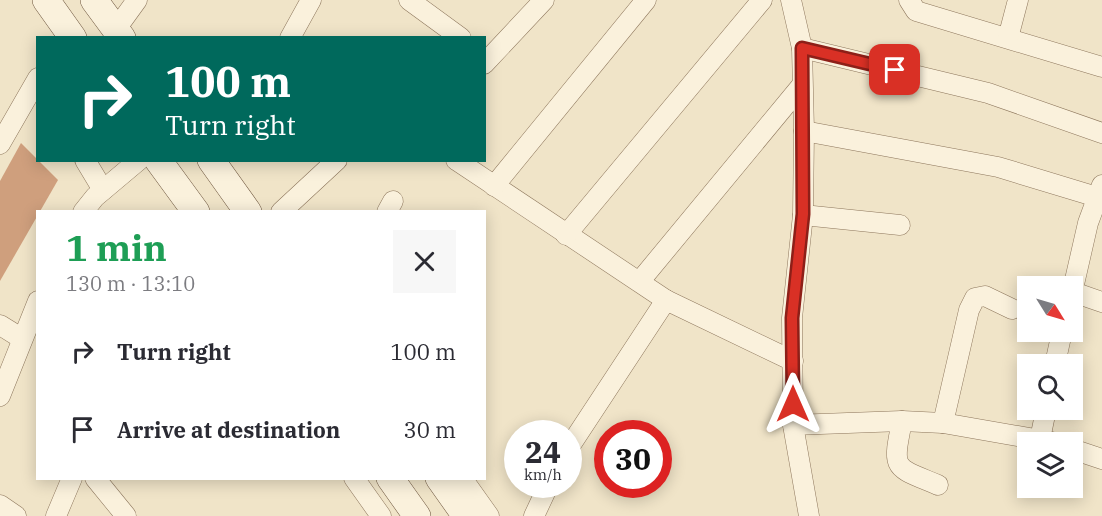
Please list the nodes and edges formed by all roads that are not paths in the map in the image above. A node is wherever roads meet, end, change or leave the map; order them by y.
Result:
1 (46, 0) edge
2 (94, 0) edge
3 (137, 0) edge
4 (311, 0) edge
5 (409, 0) edge
6 (544, 0) edge
7 (646, 0) edge
8 (762, 0) edge
9 (791, 0) edge
10 (909, 0) edge
11 (1018, 0) edge
12 (124, 31) edge
13 (71, 36) edge
14 (291, 36) edge
15 (458, 36) edge
16 (1008, 38) junction
17 (802, 48) junction
18 (486, 59) edge
19 (1102, 67) edge
20 (36, 81) edge
21 (802, 85) junction
22 (804, 131) junction
23 (1102, 133) edge
24 (0, 144) edge
25 (86, 162) edge
26 (137, 162) edge
27 (159, 162) edge
28 (212, 162) edge
29 (227, 162) edge
30 (335, 162) edge
31 (459, 162) edge
32 (494, 186) junction
33 (103, 190) junction
34 (1100, 191) edge
35 (85, 210) edge
36 (195, 210) edge
37 (247, 210) edge
38 (261, 210) edge
39 (283, 210) edge
40 (803, 214) junction
41 (900, 225) dead end
42 (1095, 225) edge
43 (566, 235) junction
44 (1078, 276) edge
45 (640, 281) junction
46 (1083, 295) edge
47 (666, 300) junction
48 (1102, 302) edge
49 (36, 305) edge
50 (1012, 309) dead end
51 (0, 326) edge
52 (21, 338) junction
53 (793, 361) junction
54 (0, 396) edge
55 (902, 421) junction
56 (943, 423) junction
57 (793, 425) junction
58 (582, 428) edge
59 (1017, 436) edge
60 (1083, 453) edge
61 (1102, 459) edge
62 (71, 480) edge
63 (97, 480) edge
64 (355, 480) edge
65 (391, 480) edge
66 (440, 480) edge
67 (463, 480) edge
68 (938, 485) dead end
69 (542, 498) edge
70 (0, 505) edge
71 (16, 516) edge
72 (56, 516) edge
73 (126, 516) edge
74 (381, 516) edge
75 (417, 516) edge
76 (466, 516) edge
77 (489, 516) edge
78 (534, 516) edge
79 (809, 516) edge

1 - 13 main road
2 - 12 main road
3 - 12 street
4 - 14 street
5 - 15 street
6 - 18 street
7 - 32 street
8 - 43 street
9 - 17 street
10 - 16 street
11 - 16 street
16 - 19 street
17 - 21 street
17 - 23 street
20 - 24 street
21 - 22 street
21 - 45 street
22 - 34 street
22 - 40 street
25 - 33 street
26 - 33 street
27 - 36 main road
28 - 37 main road
29 - 38 street
30 - 39 street
31 - 32 street
32 - 43 street
33 - 35 street
34 - 42 street
40 - 41 street
40 - 53 street
42 - 44 street
43 - 45 street
45 - 47 street
46 - 48 street
47 - 53 street
47 - 58 street
49 - 52 street
50 - 56 street
51 - 52 street
52 - 54 street
53 - 57 street
55 - 56 street
55 - 57 street
55 - 68 street
56 - 59 street
57 - 79 street
60 - 61 street
62 - 72 street
63 - 73 street
64 - 74 street
65 - 75 main road
66 - 76 main road
67 - 77 street
69 - 78 street
70 - 71 street

